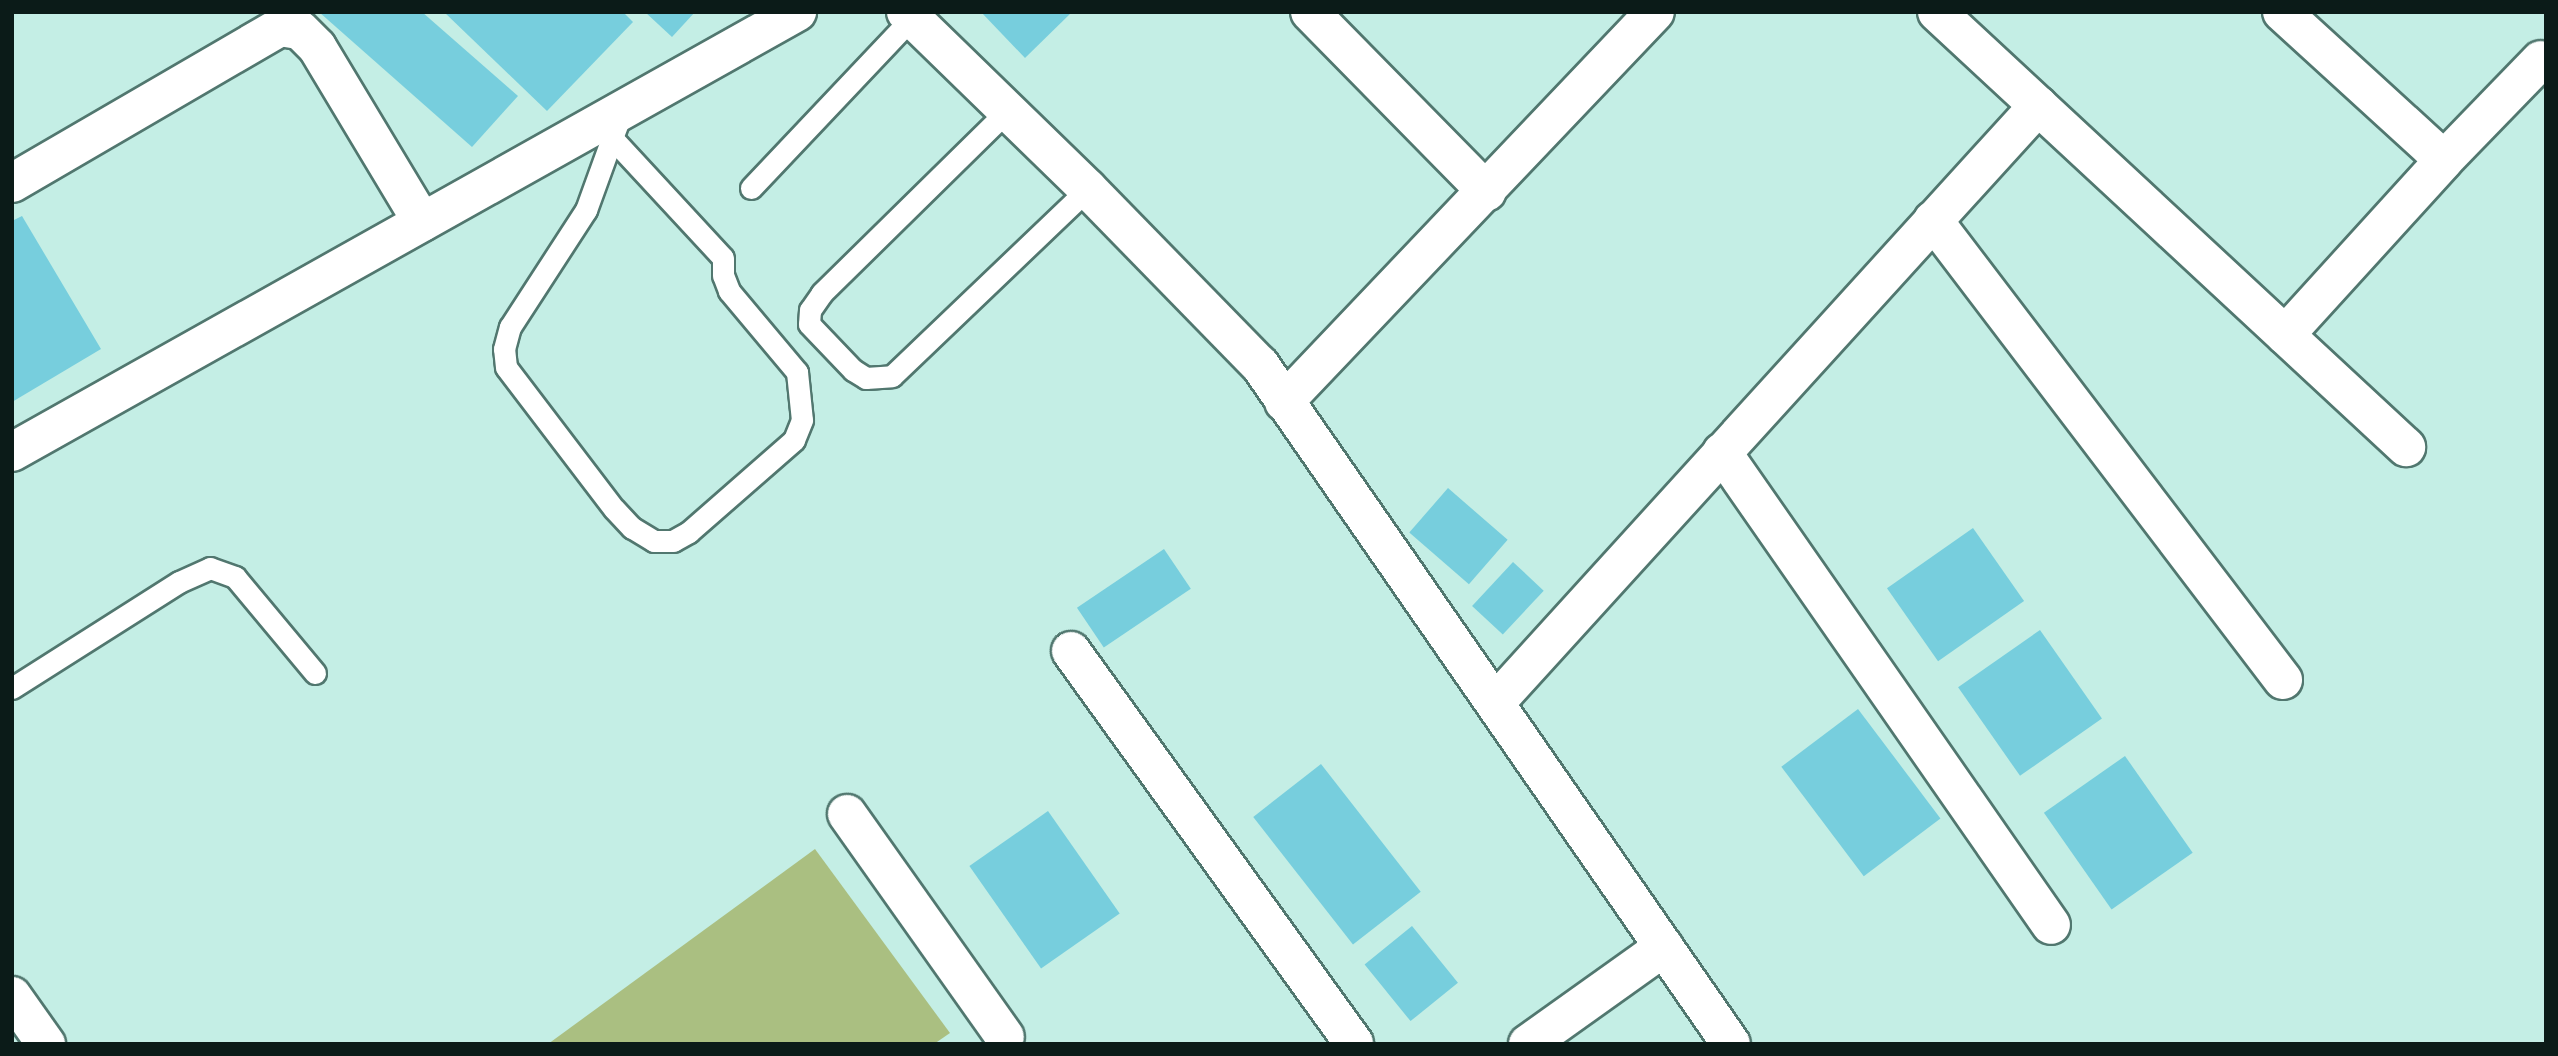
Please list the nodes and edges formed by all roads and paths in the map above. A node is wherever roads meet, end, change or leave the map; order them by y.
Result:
1 (797, 12) edge
2 (1310, 12) edge
3 (1655, 12) edge
4 (1937, 12) edge
5 (2282, 12) edge
6 (909, 15) edge
7 (2541, 60) dead end
8 (2038, 106) junction
9 (1007, 111) junction
10 (617, 124) junction
11 (2444, 160) junction
12 (12, 183) edge
13 (751, 188) dead end
14 (1087, 190) junction
15 (1487, 192) junction
16 (1933, 220) junction
17 (422, 222) junction
18 (2285, 335) junction
19 (1284, 402) junction
20 (2406, 447) dead end
21 (12, 452) edge
22 (1722, 452) junction
23 (1071, 651) dead end
24 (315, 673) dead end
25 (2283, 680) dead end
26 (12, 688) edge
27 (1496, 702) junction
28 (847, 814) dead end
29 (2051, 925) dead end
30 (1664, 947) junction
31 (12, 996) edge
32 (1004, 1042) edge
33 (46, 1044) edge
34 (1354, 1044) edge
35 (1528, 1044) edge
36 (1731, 1044) edge

1 - 10 street
2 - 15 street
3 - 15 street
4 - 8 street
5 - 11 street
6 - 9 street
6 - 13 lane
7 - 11 street
8 - 16 street
8 - 18 street
9 - 14 street
9 - 14 lane
10 - 10 lane
10 - 17 street
11 - 18 street
12 - 17 street
14 - 19 street
15 - 19 street
16 - 22 street
16 - 25 street
17 - 21 street
18 - 20 street
19 - 27 street
22 - 27 street
22 - 29 street
23 - 34 street
24 - 26 lane
27 - 30 street
28 - 32 street
30 - 35 street
30 - 36 street
31 - 33 street

